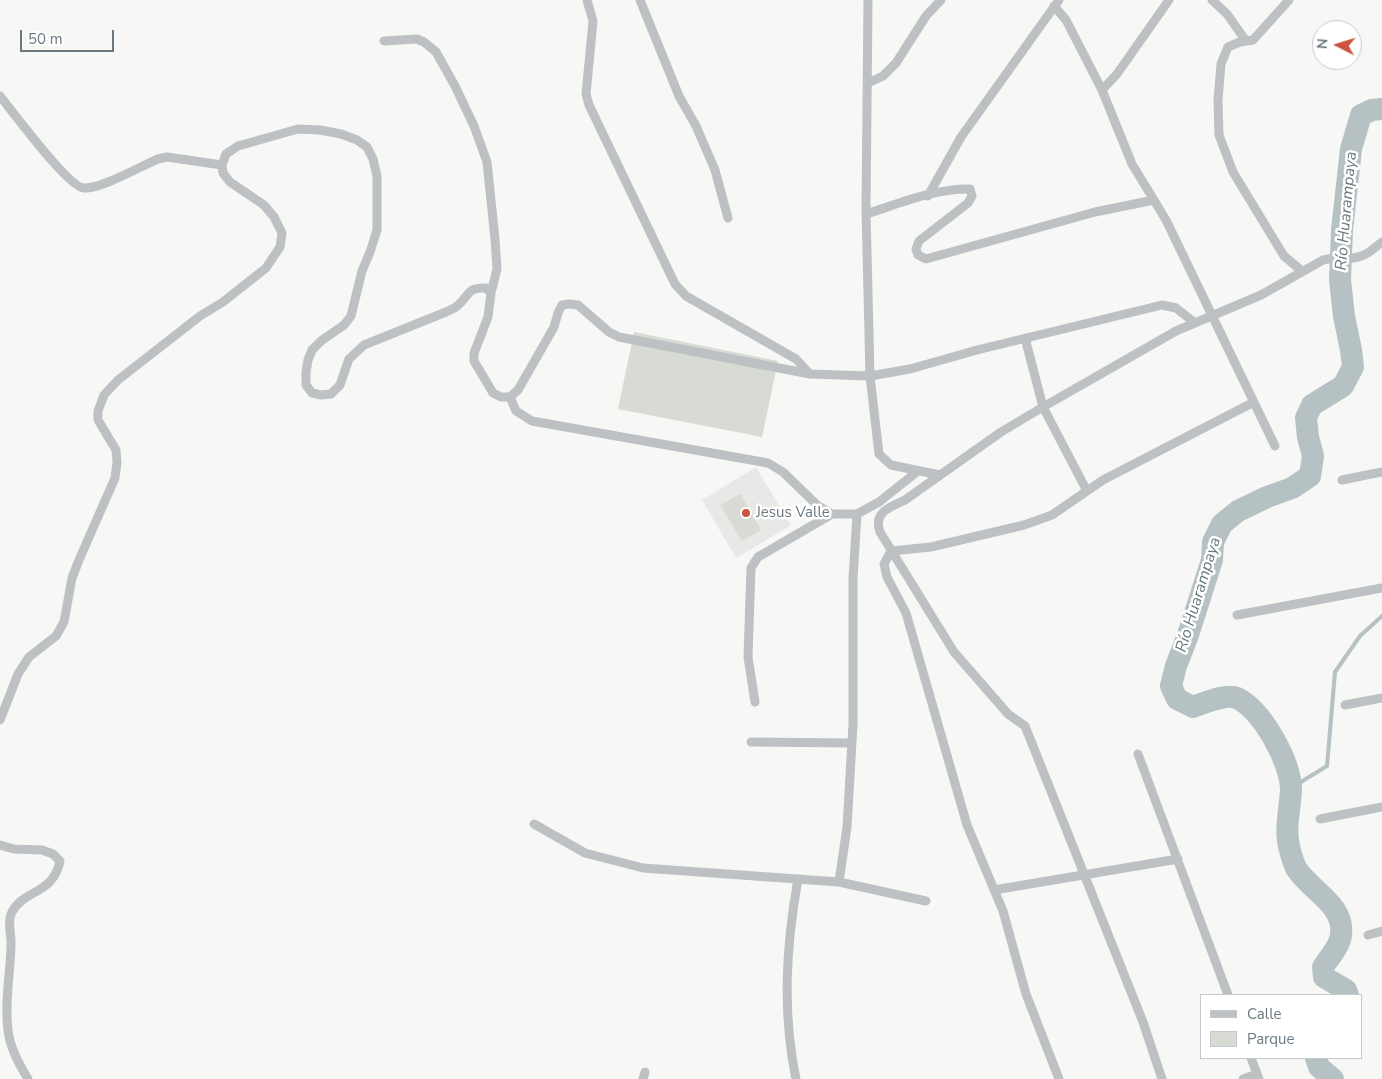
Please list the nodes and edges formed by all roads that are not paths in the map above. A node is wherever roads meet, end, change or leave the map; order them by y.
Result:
1 (587, 0) edge
2 (640, 0) edge
3 (868, 0) edge
4 (941, 0) edge
5 (1169, 0) edge
6 (1212, 0) edge
7 (1289, 0) edge
8 (1057, 3) edge
9 (384, 41) dead end
10 (1246, 41) junction
11 (868, 83) junction
12 (1102, 90) junction
13 (0, 96) edge
14 (222, 165) junction
15 (928, 196) junction
16 (1154, 200) junction
17 (866, 214) junction
18 (728, 218) dead end
19 (1382, 242) edge
20 (1302, 272) junction
21 (491, 293) junction
22 (1212, 316) junction
23 (1195, 323) junction
24 (1025, 338) junction
25 (810, 374) junction
26 (870, 376) junction
27 (510, 397) junction
28 (1254, 402) junction
29 (1043, 407) junction
30 (1275, 446) dead end
31 (918, 471) junction
32 (1382, 472) edge
33 (940, 475) junction
34 (1342, 480) dead end
35 (1087, 491) junction
36 (832, 514) junction
37 (857, 514) junction
38 (891, 551) junction
39 (1382, 588) edge
40 (1237, 615) dead end
41 (1382, 698) edge
42 (755, 702) dead end
43 (1344, 705) dead end
44 (0, 720) edge
45 (751, 742) dead end
46 (852, 743) junction
47 (1138, 754) dead end
48 (1382, 807) edge
49 (1320, 819) dead end
50 (534, 824) dead end
51 (0, 845) edge
52 (1178, 859) junction
53 (1084, 875) junction
54 (798, 879) junction
55 (839, 882) junction
56 (994, 890) junction
57 (926, 901) dead end
58 (1382, 931) edge
59 (1368, 934) dead end
60 (1228, 994) edge
61 (1250, 1059) edge
62 (1258, 1077) edge
63 (28, 1079) edge
64 (796, 1079) edge
65 (1059, 1079) edge
66 (1162, 1079) edge
67 (1243, 1079) edge

1 - 25 street
2 - 18 street
3 - 11 street
4 - 11 street
5 - 12 street
6 - 10 street
7 - 10 street
8 - 12 street
8 - 15 street
9 - 21 street
10 - 20 street
11 - 17 street
12 - 16 street
13 - 14 street
14 - 21 street
14 - 44 street
15 - 16 street
15 - 17 street
16 - 22 street
17 - 26 street
19 - 20 street
20 - 22 street
21 - 27 street
22 - 23 street
22 - 28 street
23 - 24 street
23 - 29 street
24 - 26 street
24 - 29 street
25 - 26 street
25 - 27 street
26 - 31 street
27 - 36 street
28 - 30 street
28 - 35 street
29 - 33 street
29 - 35 street
31 - 33 street
31 - 37 street
32 - 34 street
33 - 38 street
35 - 38 street
36 - 37 street
36 - 42 street
37 - 46 street
38 - 53 street
38 - 56 street
39 - 40 street
41 - 43 street
45 - 46 street
46 - 55 street
47 - 52 street
48 - 49 street
50 - 54 street
51 - 63 street
52 - 53 street
52 - 60 street
53 - 56 street
53 - 66 street
54 - 55 street
54 - 64 street
55 - 57 street
56 - 65 street
58 - 59 street
61 - 62 street
62 - 67 street

